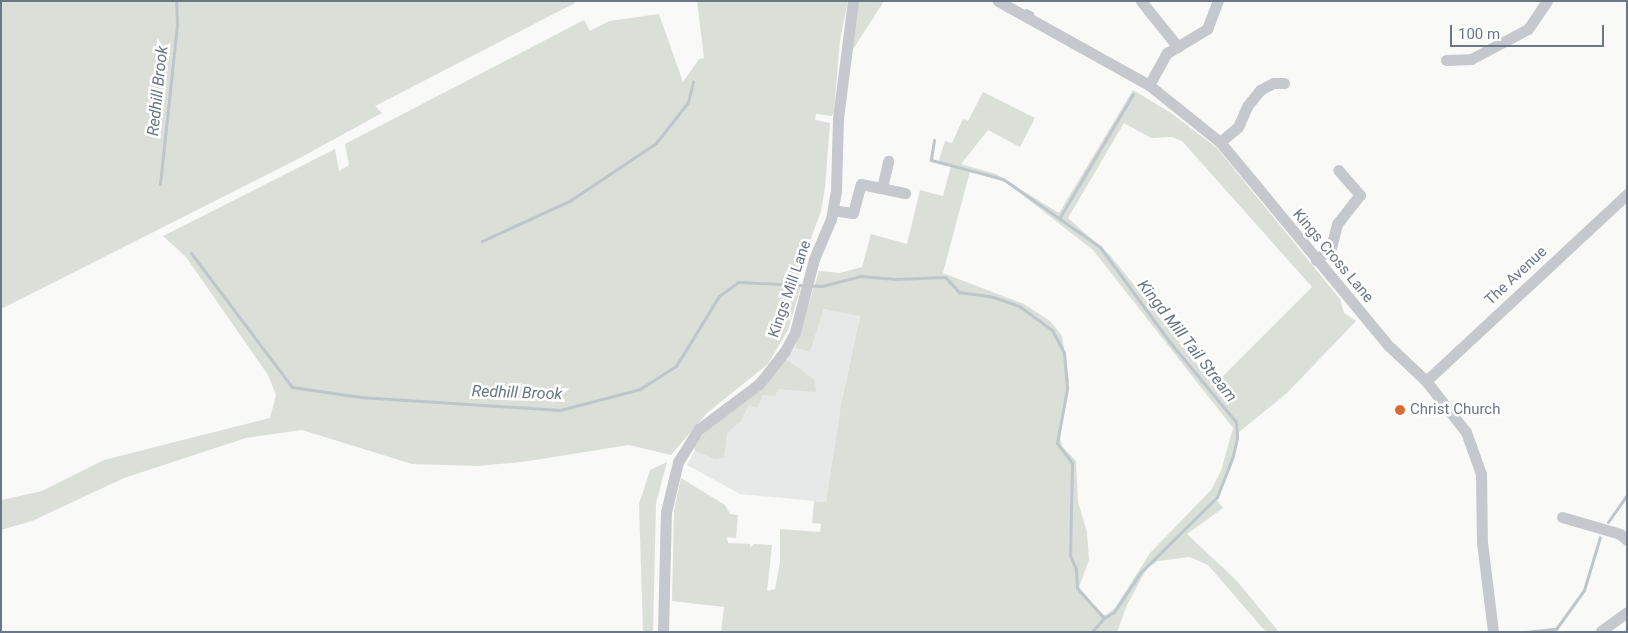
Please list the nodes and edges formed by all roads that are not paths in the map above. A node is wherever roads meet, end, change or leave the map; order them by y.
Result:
1 (853, 1) edge
2 (998, 1) edge
3 (1141, 1) edge
4 (1218, 1) edge
5 (1547, 1) edge
6 (1178, 47) junction
7 (1446, 60) dead end
8 (1284, 83) dead end
9 (1149, 85) junction
10 (1220, 142) junction
11 (888, 161) dead end
12 (1338, 170) dead end
13 (882, 188) junction
14 (905, 193) dead end
15 (1627, 194) edge
16 (833, 210) junction
17 (1316, 260) junction
18 (1426, 381) junction
19 (1562, 516) dead end
20 (1627, 540) edge
21 (1627, 612) edge
22 (1492, 630) edge
23 (1601, 631) edge
24 (664, 632) edge

1 - 16 street, Kings Mill Lane
2 - 9 street, Kings Cross Lane
3 - 6 street
4 - 6 street
5 - 7 street
6 - 9 street
8 - 10 street
9 - 10 street, Kings Cross Lane
10 - 17 street, Kings Cross Lane
11 - 13 street
12 - 17 street
13 - 14 street
13 - 16 street
15 - 18 street, The Avenue
16 - 24 street, Kings Mill Lane
17 - 18 street, Kings Cross Lane
18 - 22 street, Kings Cross Lane
19 - 20 street
21 - 23 street

